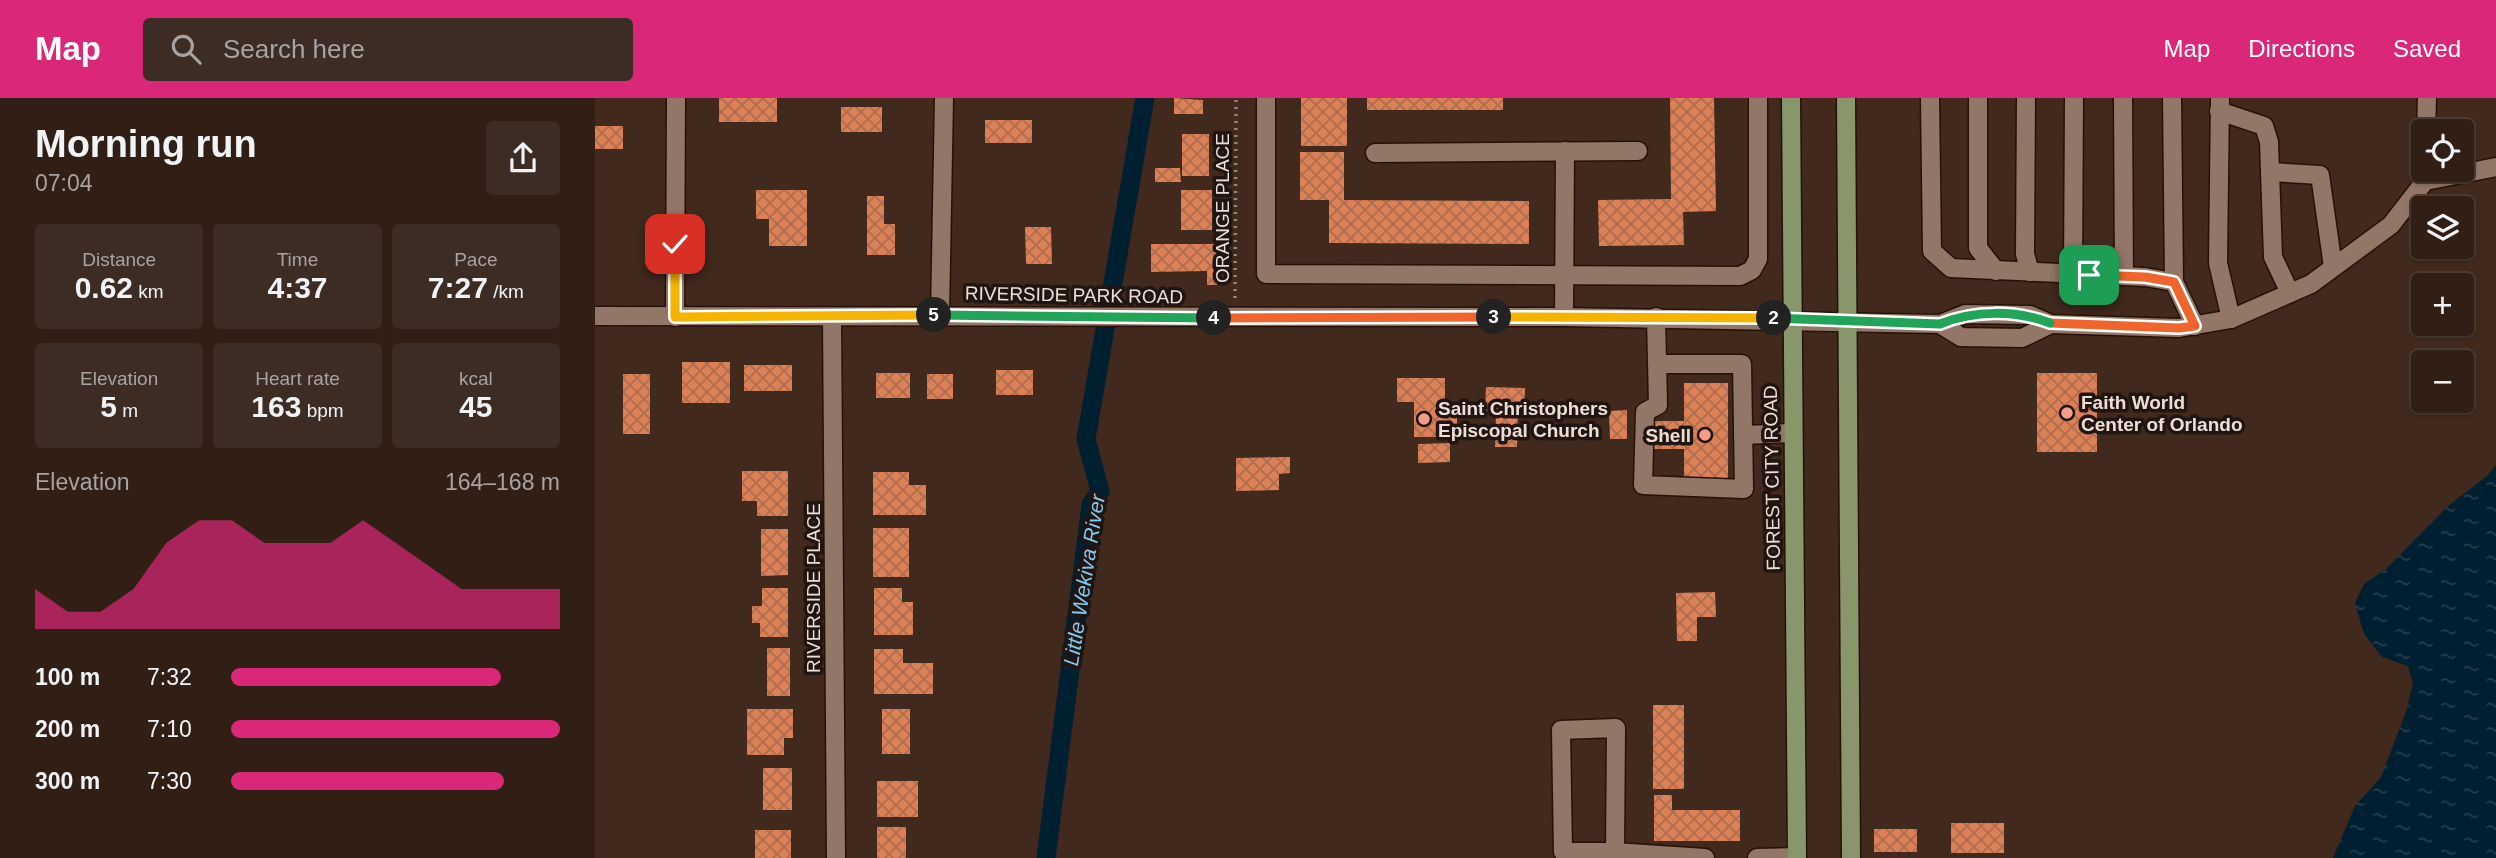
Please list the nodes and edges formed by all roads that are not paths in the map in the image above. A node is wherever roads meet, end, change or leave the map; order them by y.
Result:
1 (676, 98) edge
2 (944, 98) edge
3 (1266, 98) edge
4 (1758, 98) edge
5 (1791, 98) edge
6 (1846, 98) edge
7 (1930, 98) edge
8 (1978, 98) edge
9 (2026, 98) edge
10 (2074, 98) edge
11 (2123, 98) edge
12 (2172, 98) edge
13 (2427, 98) edge
14 (2220, 104) edge
15 (2426, 119) edge
16 (1565, 150) junction
17 (1638, 150) dead end
18 (1375, 153) dead end
19 (2496, 167) edge
20 (2474, 169) edge
21 (2270, 172) junction
22 (2420, 182) edge
23 (2333, 267) junction
24 (1996, 271) junction
25 (2030, 272) junction
26 (2073, 275) junction
27 (1564, 276) junction
28 (2124, 276) junction
29 (2174, 282) junction
30 (2290, 293) junction
31 (940, 315) junction
32 (595, 316) edge
33 (675, 317) junction
34 (832, 317) junction
35 (1564, 317) junction
36 (1656, 317) junction
37 (1791, 318) junction
38 (2231, 319) junction
39 (1846, 320) junction
40 (2195, 326) junction
41 (1659, 363) junction
42 (1793, 433) junction
43 (1743, 435) junction
44 (1615, 852) junction
45 (1797, 857) edge
46 (836, 858) edge
47 (1705, 858) edge
48 (1757, 858) edge
49 (1851, 858) edge

1 - 33 street
2 - 31 street
3 - 27 street
4 - 27 street
5 - 37 main road, FOREST CITY ROAD
6 - 39 main road
7 - 24 street
8 - 24 street
9 - 25 street
10 - 26 street
11 - 28 street
12 - 29 street
13 - 15 street
14 - 21 street
14 - 38 street
16 - 17 street
16 - 18 street
16 - 27 street
19 - 20 street
21 - 23 street
21 - 30 street
22 - 23 street, RIVERSIDE PARK ROAD
23 - 30 street, RIVERSIDE PARK ROAD
24 - 25 street
25 - 26 street
26 - 28 street
27 - 35 street
28 - 29 street
29 - 40 street
30 - 38 street, RIVERSIDE PARK ROAD
31 - 34 street, RIVERSIDE PARK ROAD
31 - 35 street, RIVERSIDE PARK ROAD
32 - 33 street, RIVERSIDE PARK ROAD
33 - 34 street, RIVERSIDE PARK ROAD
34 - 46 street, RIVERSIDE PLACE
35 - 36 street, RIVERSIDE PARK ROAD
36 - 37 street, RIVERSIDE PARK ROAD
36 - 41 street
37 - 39 street, RIVERSIDE PARK ROAD
37 - 42 main road, FOREST CITY ROAD
38 - 40 street, RIVERSIDE PARK ROAD
39 - 40 street, RIVERSIDE PARK ROAD
39 - 49 main road
41 - 43 street
41 - 43 street
42 - 43 street
42 - 45 main road, FOREST CITY ROAD
44 - 44 street
44 - 47 street
45 - 48 street

